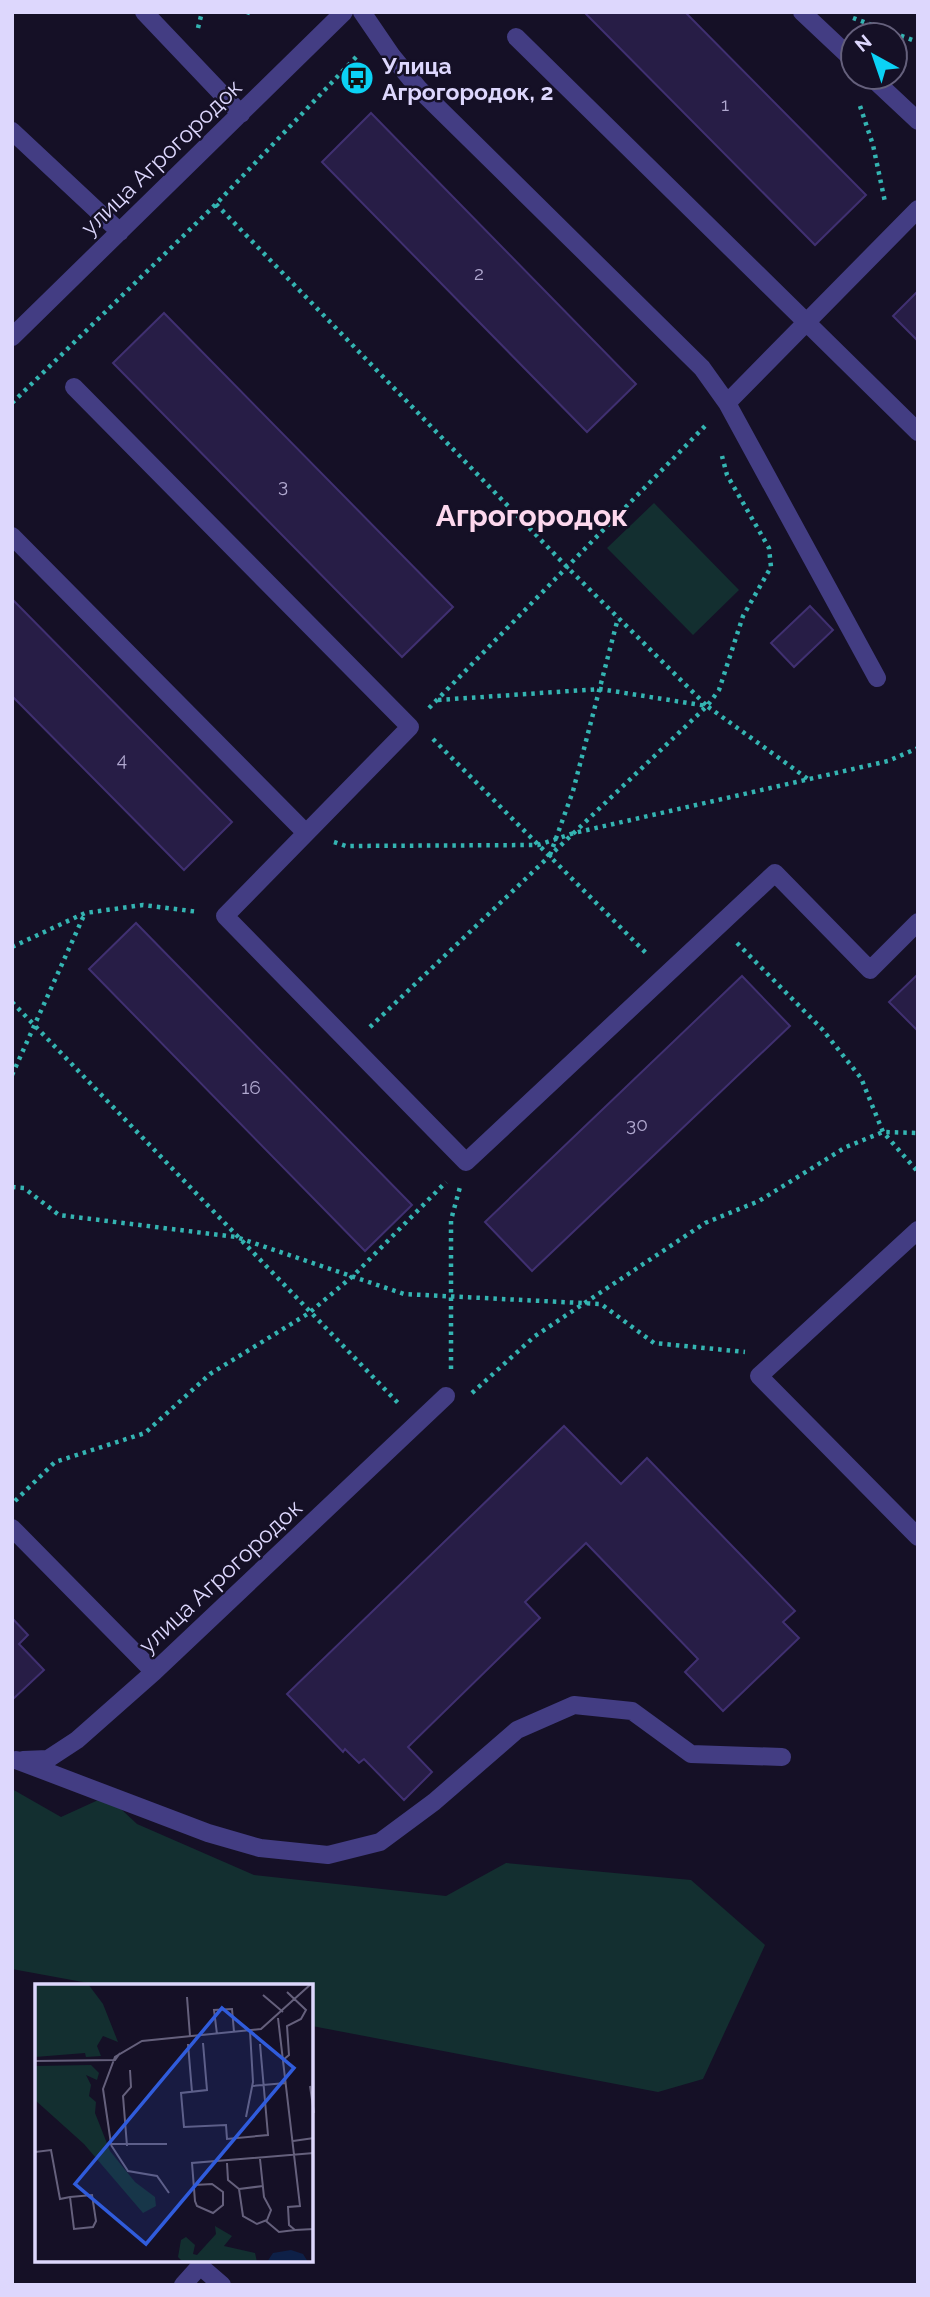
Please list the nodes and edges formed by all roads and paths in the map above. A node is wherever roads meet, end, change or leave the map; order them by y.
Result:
1 (145, 12) edge
2 (344, 12) edge
3 (362, 12) edge
4 (802, 12) edge
5 (846, 12) edge
6 (377, 35) junction
7 (516, 37) dead end
8 (918, 42) edge
9 (839, 47) edge
10 (886, 91) edge
11 (856, 94) dead end
12 (241, 114) junction
13 (918, 121) edge
14 (12, 131) edge
15 (216, 204) junction
16 (918, 209) edge
17 (120, 232) junction
18 (883, 245) junction
19 (807, 323) junction
20 (12, 337) edge
21 (74, 387) dead end
22 (12, 403) edge
23 (727, 403) junction
24 (918, 432) edge
25 (721, 451) dead end
26 (12, 536) edge
27 (567, 566) junction
28 (618, 617) junction
29 (877, 678) dead end
30 (600, 689) junction
31 (437, 700) junction
32 (707, 706) junction
33 (410, 727) junction
34 (918, 748) edge
35 (808, 779) junction
36 (306, 833) junction
37 (573, 833) junction
38 (555, 839) junction
39 (538, 845) junction
40 (549, 856) junction
41 (85, 913) junction
42 (225, 916) junction
43 (918, 922) edge
44 (719, 925) junction
45 (12, 947) edge
46 (667, 974) junction
47 (12, 1002) edge
48 (34, 1025) junction
49 (351, 1045) junction
50 (12, 1075) edge
51 (883, 1132) junction
52 (918, 1133) edge
53 (466, 1162) junction
54 (918, 1172) edge
55 (12, 1187) edge
56 (918, 1230) edge
57 (236, 1237) junction
58 (354, 1275) junction
59 (453, 1295) junction
60 (584, 1303) junction
61 (309, 1313) junction
62 (782, 1356) junction
63 (452, 1361) dead end
64 (446, 1396) joint
65 (418, 1423) junction
66 (12, 1504) edge
67 (12, 1528) edge
68 (918, 1537) edge
69 (154, 1672) junction
70 (782, 1757) dead end
71 (14, 1760) edge
72 (183, 2285) edge
73 (222, 2285) edge

1 - 12 street
2 - 12 street, улица Агрогородок
3 - 6 street
4 - 9 street
5 - 8 path
6 - 15 path
6 - 23 street
7 - 19 street
10 - 13 street
11 - 18 path
12 - 17 street, улица Агрогородок
14 - 17 street
15 - 22 path
15 - 27 path
16 - 18 street
17 - 20 street, улица Агрогородок
18 - 19 street
19 - 23 street
19 - 24 street
21 - 33 street
23 - 27 path
23 - 29 street
25 - 32 path
26 - 36 street
27 - 28 path
27 - 31 path
28 - 30 path
28 - 32 path
30 - 31 path
30 - 32 path
30 - 38 path
31 - 33 path
32 - 35 path
32 - 37 path
33 - 36 street
33 - 39 path
34 - 35 path
35 - 37 path
36 - 39 path
36 - 42 street
37 - 38 path
37 - 40 path
38 - 39 path
38 - 40 path
39 - 40 path
40 - 46 path
40 - 49 path
41 - 42 path
41 - 45 path
41 - 48 path
42 - 49 street
43 - 44 street
44 - 46 street
44 - 51 path
46 - 53 street
47 - 48 path
48 - 50 path
48 - 57 path
49 - 53 street
51 - 52 path
51 - 54 path
51 - 60 path
53 - 58 path
53 - 59 path
55 - 57 path
56 - 62 street
57 - 58 path
57 - 61 path
58 - 59 path
58 - 61 path
59 - 60 path
59 - 63 path
60 - 62 path
60 - 64 path
61 - 65 path
61 - 66 path
62 - 68 street
64 - 65 street, улица Агрогородок
65 - 69 street, улица Агрогородок
67 - 69 street
69 - 71 street, улица Агрогородок
70 - 71 street
72 - 73 street

